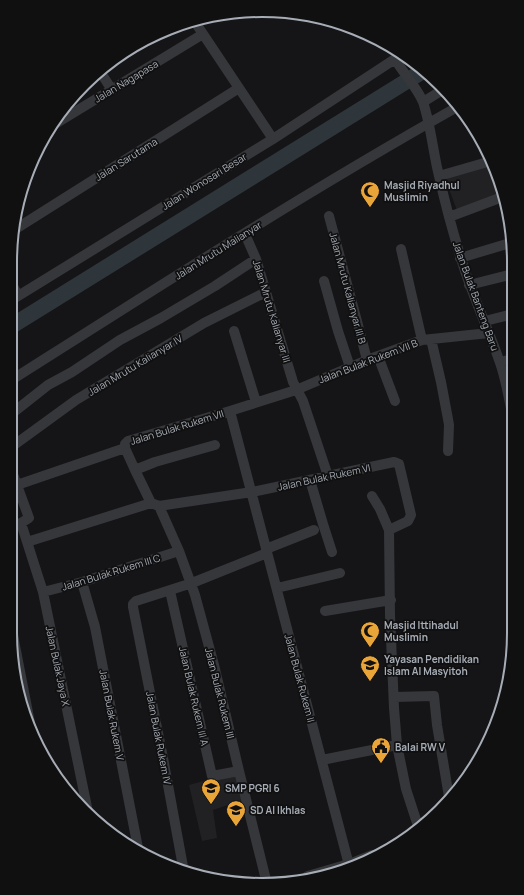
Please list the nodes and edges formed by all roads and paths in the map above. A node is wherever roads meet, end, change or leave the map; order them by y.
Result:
1 (197, 26) edge
2 (203, 34) junction
3 (397, 57) edge
4 (399, 59) edge
5 (103, 76) edge
6 (239, 88) junction
7 (112, 90) junction
8 (438, 92) edge
9 (421, 100) junction
10 (453, 109) edge
11 (63, 119) edge
12 (428, 123) junction
13 (273, 139) junction
14 (486, 163) edge
15 (438, 176) junction
16 (499, 198) edge
17 (329, 216) dead end
18 (449, 217) junction
19 (20, 226) edge
20 (246, 234) junction
21 (506, 244) edge
22 (401, 249) dead end
23 (460, 258) junction
24 (256, 259) junction
25 (507, 276) edge
26 (324, 281) dead end
27 (469, 285) junction
28 (266, 292) junction
29 (17, 296) edge
30 (507, 316) edge
31 (485, 321) junction
32 (234, 331) dead end
33 (487, 334) junction
34 (427, 340) junction
35 (378, 356) junction
36 (367, 360) junction
37 (507, 360) edge
38 (500, 362) junction
39 (350, 367) junction
40 (17, 377) edge
41 (296, 390) junction
42 (507, 393) edge
43 (396, 401) dead end
44 (256, 402) junction
45 (17, 409) edge
46 (230, 411) junction
47 (17, 443) edge
48 (215, 445) dead end
49 (125, 448) junction
50 (448, 451) dead end
51 (135, 470) junction
52 (328, 476) junction
53 (310, 480) junction
54 (17, 485) joint
55 (252, 492) junction
56 (372, 496) dead end
57 (155, 504) junction
58 (21, 523) junction
59 (17, 524) edge
60 (314, 530) dead end
61 (389, 530) junction
62 (28, 542) junction
63 (179, 551) junction
64 (267, 551) junction
65 (332, 552) dead end
66 (340, 573) dead end
67 (82, 582) junction
68 (192, 584) junction
69 (276, 588) junction
70 (170, 591) junction
71 (43, 592) junction
72 (391, 600) junction
73 (325, 611) dead end
74 (394, 697) junction
75 (397, 745) junction
76 (322, 760) junction
77 (239, 771) junction
78 (448, 792) edge
79 (86, 803) edge
80 (417, 822) edge
81 (137, 844) edge
82 (344, 864) edge
83 (183, 865) edge
84 (265, 878) edge

1 - 2 street
2 - 6 street
2 - 7 street, Jalan Nagapasa
3 - 13 street, Jalan Wonosari Besar
4 - 9 street, Jalan Bulak Banteng Baru
5 - 7 street
6 - 13 street
6 - 19 street, Jalan Sarutama
7 - 11 street, Jalan Nagapasa
8 - 9 street
9 - 12 street, Jalan Bulak Banteng Baru
10 - 12 street, Jalan Mrutu Malianyar
12 - 15 street, Jalan Bulak Banteng Baru
12 - 20 street, Jalan Mrutu Malianyar
13 - 29 street, Jalan Wonosari Besar
14 - 15 street
15 - 18 street, Jalan Bulak Banteng Baru
16 - 18 street
17 - 36 street, Jalan Mrutu Kalianyar III B
18 - 23 street, Jalan Bulak Banteng Baru
20 - 24 street, Jalan Mrutu Kalianyar III
20 - 40 street, Jalan Mrutu Malianyar
21 - 23 street
22 - 34 street
23 - 27 street, Jalan Bulak Banteng Baru
24 - 28 street, Jalan Mrutu Kalianyar III
24 - 45 street
25 - 27 street
26 - 39 street
27 - 31 street, Jalan Bulak Banteng Baru
28 - 41 street, Jalan Mrutu Kalianyar III
28 - 47 street, Jalan Mrutu Kalianyar IV
30 - 31 street
31 - 33 street, Jalan Bulak Banteng Baru
32 - 44 street
33 - 34 street, Jalan Bulak Rukem VII B
33 - 38 street, Jalan Bulak Banteng Baru
34 - 35 street, Jalan Bulak Rukem VII B
34 - 50 street
35 - 36 street, Jalan Bulak Rukem VII B
35 - 43 street
36 - 39 street, Jalan Bulak Rukem VII B
37 - 38 street
38 - 42 street, Jalan Bulak Banteng Baru
39 - 41 street, Jalan Bulak Rukem VII B
41 - 44 street, Jalan Bulak Rukem VII
41 - 52 street, Jalan Mrutu Kalianyar III
44 - 46 street, Jalan Bulak Rukem VII
46 - 49 street, Jalan Bulak Rukem VII
46 - 55 street, Jalan Bulak Rukem II
48 - 51 street
49 - 51 street, Jalan Bulak Rukem III
49 - 54 street, Jalan Bulak Rukem VII
51 - 57 street, Jalan Bulak Rukem III
52 - 53 street, Jalan Bulak Rukem VI
52 - 61 street, Jalan Bulak Rukem VI
53 - 55 street, Jalan Bulak Rukem VI
53 - 65 street
54 - 58 street
55 - 57 street
55 - 64 street, Jalan Bulak Rukem II
56 - 61 street
57 - 62 street
57 - 63 street, Jalan Bulak Rukem III
58 - 59 street
58 - 62 street, Jalan Bulak Jaya X
60 - 64 street
61 - 72 street
62 - 71 street, Jalan Bulak Jaya X
63 - 67 street, Jalan Bulak Rukem III C
63 - 68 street, Jalan Bulak Rukem III
64 - 68 street
64 - 69 street, Jalan Bulak Rukem II
66 - 69 street
67 - 71 street, Jalan Bulak Rukem III C
67 - 81 street, Jalan Bulak Rukem V
68 - 70 street
68 - 77 street, Jalan Bulak Rukem III
69 - 76 street, Jalan Bulak Rukem II
70 - 77 street, Jalan Bulak Rukem III A
70 - 83 street, Jalan Bulak Rukem IV
71 - 79 street, Jalan Bulak Jaya X
72 - 73 street
72 - 74 street
74 - 75 street
74 - 78 street
75 - 76 street
75 - 80 street
76 - 82 street, Jalan Bulak Rukem II
77 - 84 street, Jalan Bulak Rukem III

